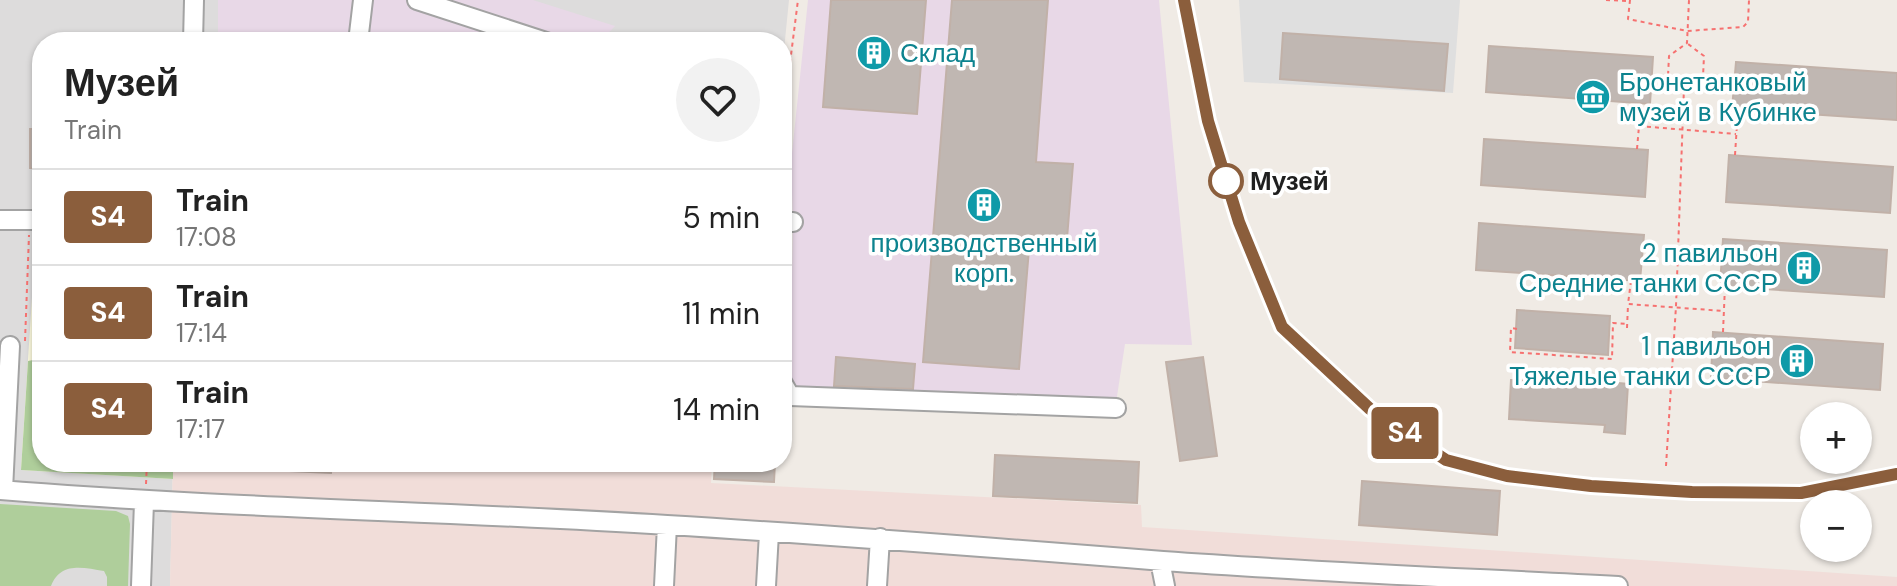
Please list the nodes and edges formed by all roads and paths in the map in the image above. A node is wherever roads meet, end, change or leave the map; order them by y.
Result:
1 (194, 0) edge
2 (363, 0) edge
3 (417, 0) edge
4 (798, 0) edge
5 (1606, 0) edge
6 (1689, 0) edge
7 (1749, 0) edge
8 (1630, 1) edge
9 (1687, 31) junction
10 (193, 32) edge
11 (359, 32) edge
12 (515, 32) edge
13 (1687, 43) junction
14 (792, 47) edge
15 (1684, 87) junction
16 (1641, 103) dead end
17 (1738, 109) dead end
18 (1639, 126) junction
19 (1682, 130) junction
20 (1736, 134) junction
21 (1637, 149) dead end
22 (1735, 155) dead end
23 (0, 220) edge
24 (32, 220) edge
25 (32, 268) edge
26 (1631, 281) dead end
27 (1725, 286) dead end
28 (1628, 304) junction
29 (1676, 306) junction
30 (1724, 311) junction
31 (1517, 329) dead end
32 (1723, 332) dead end
33 (10, 346) joint
34 (792, 396) edge
35 (1116, 408) dead end
36 (1666, 466) dead end
37 (146, 472) edge
38 (1, 490) edge
39 (144, 502) junction
40 (667, 525) junction
41 (769, 533) junction
42 (880, 538) junction
43 (1160, 561) junction
44 (1478, 582) edge
45 (141, 586) edge
46 (664, 586) edge
47 (766, 586) edge
48 (877, 586) edge
49 (1165, 586) edge
50 (1618, 586) edge

1 - 10 street
2 - 11 street
3 - 12 street
4 - 14 path
5 - 8 path
6 - 9 path
7 - 9 path
8 - 9 path
9 - 13 path
13 - 15 path
13 - 15 path
15 - 19 path
16 - 18 path
17 - 20 path
18 - 19 path
18 - 21 path
19 - 20 path
19 - 29 path
20 - 22 path
23 - 24 street
25 - 33 path
26 - 28 path
27 - 30 path
28 - 29 path
28 - 31 path
29 - 30 path
29 - 36 path
30 - 32 path
33 - 38 street
34 - 35 street
37 - 39 path
38 - 39 street
39 - 40 street
39 - 45 street
40 - 41 street
40 - 46 street
41 - 42 street
41 - 47 street
42 - 43 street
42 - 48 street
43 - 44 street
43 - 49 street
44 - 50 street

